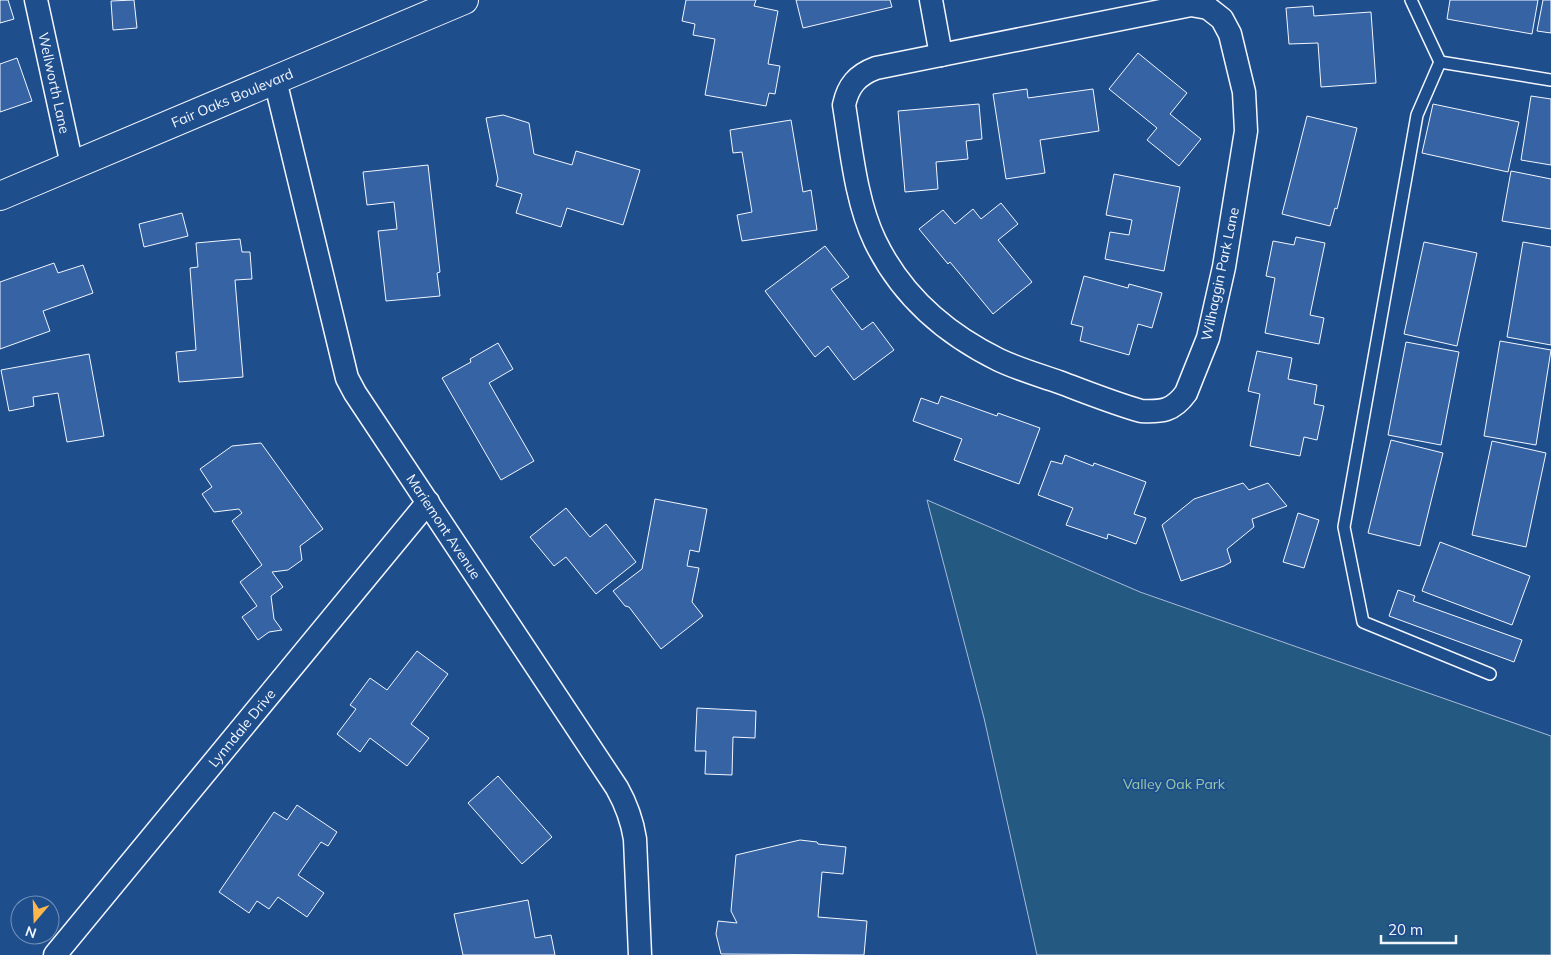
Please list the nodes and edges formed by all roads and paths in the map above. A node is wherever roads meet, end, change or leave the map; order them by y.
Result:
1 (36, 0) edge
2 (931, 0) edge
3 (1411, 0) edge
4 (459, 1) edge
5 (941, 55) junction
6 (1440, 62) junction
7 (275, 80) junction
8 (1551, 80) edge
9 (72, 165) junction
10 (0, 196) edge
11 (428, 502) junction
12 (1490, 674) dead end
13 (55, 955) edge
14 (640, 955) edge

1 - 9 street, Wellworth Lane
2 - 5 street
3 - 6 lane
4 - 7 main road, Fair Oaks Boulevard
5 - 5 street, Wilhaggin Park Lane
6 - 8 lane
6 - 12 lane
7 - 9 main road, Fair Oaks Boulevard
7 - 11 street, Mariemont Avenue
9 - 10 main road, Fair Oaks Boulevard
11 - 13 street, Lynndale Drive
11 - 14 street, Mariemont Avenue

